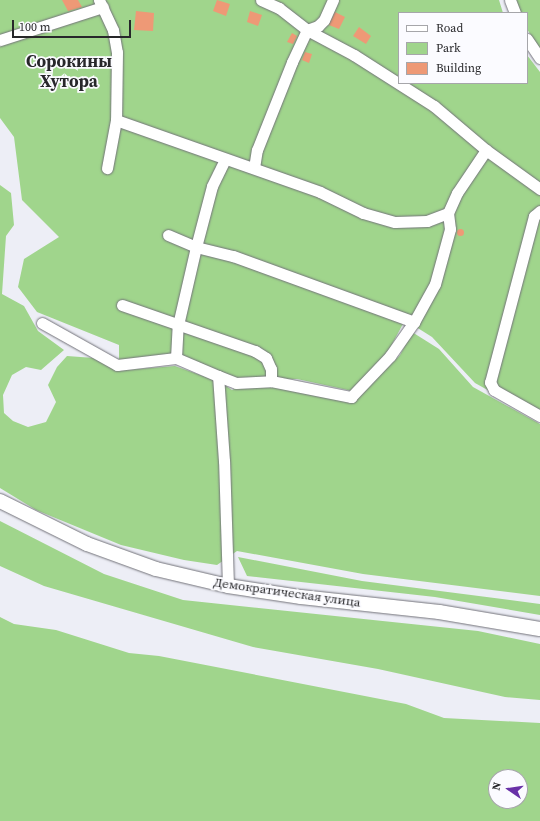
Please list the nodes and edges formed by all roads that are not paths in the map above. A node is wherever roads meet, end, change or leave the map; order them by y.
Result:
1 (261, 0) edge
2 (334, 0) edge
3 (510, 0) edge
4 (101, 4) edge
5 (515, 12) edge
6 (307, 30) junction
7 (0, 40) edge
8 (528, 40) edge
9 (540, 58) edge
10 (398, 83) edge
11 (399, 84) edge
12 (116, 120) junction
13 (486, 150) junction
14 (225, 159) junction
15 (107, 168) dead end
16 (254, 168) junction
17 (540, 189) edge
18 (540, 212) edge
19 (448, 213) junction
20 (168, 236) dead end
21 (196, 247) junction
22 (122, 305) dead end
23 (414, 322) junction
24 (42, 324) dead end
25 (178, 325) junction
26 (176, 358) junction
27 (218, 376) junction
28 (270, 381) junction
29 (540, 416) edge
30 (0, 501) edge
31 (228, 586) junction
32 (540, 629) edge

1 - 6 street
2 - 6 street
3 - 5 street
4 - 7 street
4 - 12 street
6 - 10 street
6 - 16 street
8 - 9 street
11 - 13 street
12 - 14 street
12 - 15 street
13 - 17 street
13 - 19 street
14 - 16 street
14 - 21 street
16 - 19 street
18 - 29 street
19 - 23 street
20 - 21 street
21 - 23 street
21 - 25 street
22 - 25 street
23 - 28 street
24 - 26 street
25 - 26 street
25 - 28 street
26 - 27 street
27 - 28 street
27 - 31 street
30 - 31 main road, Демократическая улица
31 - 32 main road, Демократическая улица

